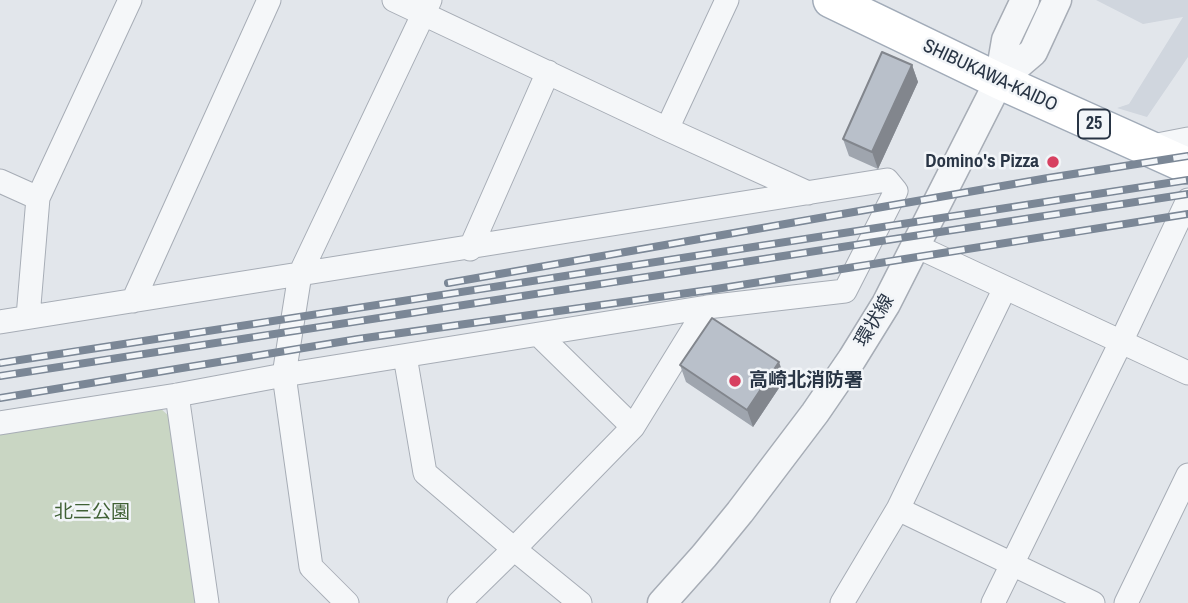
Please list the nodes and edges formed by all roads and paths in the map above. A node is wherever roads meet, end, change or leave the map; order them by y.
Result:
1 (130, 0) edge
2 (270, 0) edge
3 (394, 0) edge
4 (727, 0) edge
5 (831, 0) edge
6 (1025, 0) edge
7 (1057, 0) edge
8 (427, 7) edge
9 (548, 72) junction
10 (999, 81) junction
11 (667, 129) junction
12 (1188, 139) edge
13 (1144, 147) junction
14 (1188, 166) edge
15 (0, 181) edge
16 (808, 193) junction
17 (38, 198) junction
18 (1188, 200) edge
19 (916, 246) junction
20 (470, 249) junction
21 (300, 274) junction
22 (1005, 288) junction
23 (133, 301) junction
24 (707, 307) junction
25 (28, 317) junction
26 (0, 321) edge
27 (539, 335) junction
28 (1121, 342) junction
29 (405, 356) junction
30 (1188, 373) edge
31 (284, 375) junction
32 (177, 395) junction
33 (0, 423) edge
34 (633, 427) junction
35 (1188, 475) edge
36 (898, 509) junction
37 (514, 549) junction
38 (1012, 564) junction
39 (207, 603) edge
40 (347, 603) edge
41 (459, 603) edge
42 (580, 603) edge
43 (662, 603) edge
44 (842, 603) edge
45 (993, 603) edge
46 (1093, 603) edge
47 (1126, 603) edge

1 - 17 street
2 - 23 street
3 - 8 street
4 - 11 street
5 - 10 main road, SHIBUKAWA-KAIDO / 25
6 - 10 street, 環状線
7 - 10 street, 環状線
8 - 9 street
8 - 21 street
9 - 11 street
9 - 20 street
10 - 13 main road, SHIBUKAWA-KAIDO / 25
10 - 19 street, 環状線
11 - 16 street
12 - 13 street
13 - 14 main road, SHIBUKAWA-KAIDO / 25
15 - 17 street
16 - 20 street
16 - 24 street
17 - 25 street
18 - 28 street
19 - 22 street
19 - 43 street, 環状線
20 - 21 street
21 - 23 street
21 - 31 street
22 - 28 street
22 - 36 street
23 - 25 street
24 - 27 street
24 - 34 street
25 - 26 street
27 - 29 street
27 - 34 street
28 - 30 street
28 - 38 street
29 - 31 street
29 - 37 street
31 - 32 street
31 - 40 street
32 - 33 street
32 - 39 street
34 - 37 street
35 - 47 street
36 - 38 street
36 - 44 street
37 - 41 street
37 - 42 street
38 - 45 street
38 - 46 street

